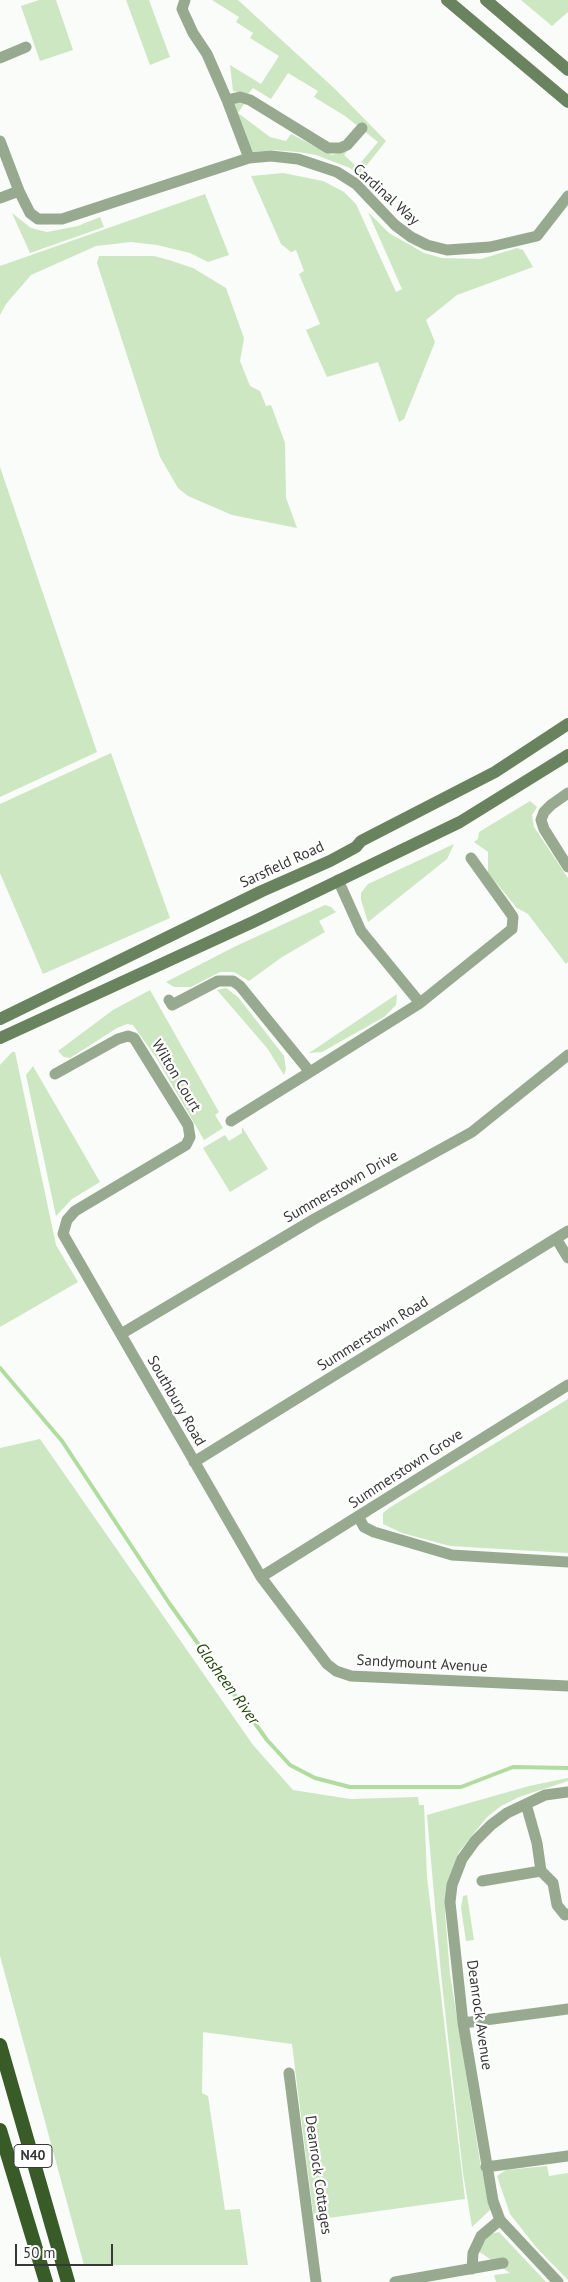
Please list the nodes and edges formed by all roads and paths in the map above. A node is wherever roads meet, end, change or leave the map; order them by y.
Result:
1 (185, 0) edge
2 (447, 0) edge
3 (486, 0) edge
4 (26, 47) dead end
5 (0, 58) edge
6 (568, 70) edge
7 (227, 100) junction
8 (568, 102) edge
9 (362, 128) dead end
10 (0, 141) edge
11 (249, 158) junction
12 (19, 191) junction
13 (568, 196) edge
14 (0, 198) edge
15 (568, 724) edge
16 (568, 755) edge
17 (568, 793) edge
18 (471, 858) dead end
19 (568, 867) edge
20 (338, 880) junction
21 (169, 1000) dead end
22 (420, 1003) junction
23 (0, 1019) edge
24 (0, 1038) edge
25 (568, 1055) edge
26 (310, 1072) junction
27 (55, 1074) dead end
28 (231, 1121) dead end
29 (568, 1231) edge
30 (66, 1240) joint
31 (557, 1240) junction
32 (568, 1258) edge
33 (121, 1334) junction
34 (568, 1385) edge
35 (194, 1462) junction
36 (359, 1518) junction
37 (568, 1562) edge
38 (260, 1577) junction
39 (568, 1686) edge
40 (568, 1792) edge
41 (526, 1804) junction
42 (541, 1871) junction
43 (482, 1881) dead end
44 (568, 1914) edge
45 (568, 2009) edge
46 (463, 2023) junction
47 (0, 2046) edge
48 (289, 2073) dead end
49 (0, 2130) edge
50 (568, 2156) edge
51 (486, 2167) junction
52 (500, 2220) junction
53 (503, 2263) dead end
54 (472, 2269) junction
55 (46, 2282) edge
56 (68, 2282) edge
57 (316, 2282) edge
58 (395, 2282) edge
59 (558, 2282) edge

1 - 7 street
2 - 8 main road
3 - 6 main road
4 - 5 street
7 - 9 street
7 - 11 street
10 - 12 street
11 - 12 street, Cardinal Way
11 - 13 street, Cardinal Way
12 - 14 street
15 - 23 main road, Sarsfield Road
16 - 20 main road
17 - 19 street
18 - 22 street
20 - 22 street
20 - 24 main road
21 - 26 street
22 - 26 street
25 - 33 street, Summerstown Drive
26 - 28 street
27 - 30 street, Wilton Court
29 - 31 street, Summerstown Road
30 - 33 street, Southbury Road
31 - 32 street
31 - 35 street, Summerstown Road
33 - 35 street, Southbury Road
34 - 36 street, Summerstown Grove
35 - 38 street, Southbury Road
36 - 37 street
36 - 38 street, Summerstown Grove
38 - 39 street, Sandymount Avenue
40 - 41 street, Deanrock Avenue
41 - 42 street
41 - 46 street, Deanrock Avenue
42 - 43 street
42 - 44 street
45 - 46 street
46 - 51 street, Deanrock Avenue
47 - 56 highway, N40
48 - 57 street, Deanrock Cottages
49 - 55 highway, N40
50 - 51 street
51 - 52 street, Deanrock Avenue
52 - 54 street
52 - 59 street, Deanrock Avenue
53 - 54 street
54 - 58 street

